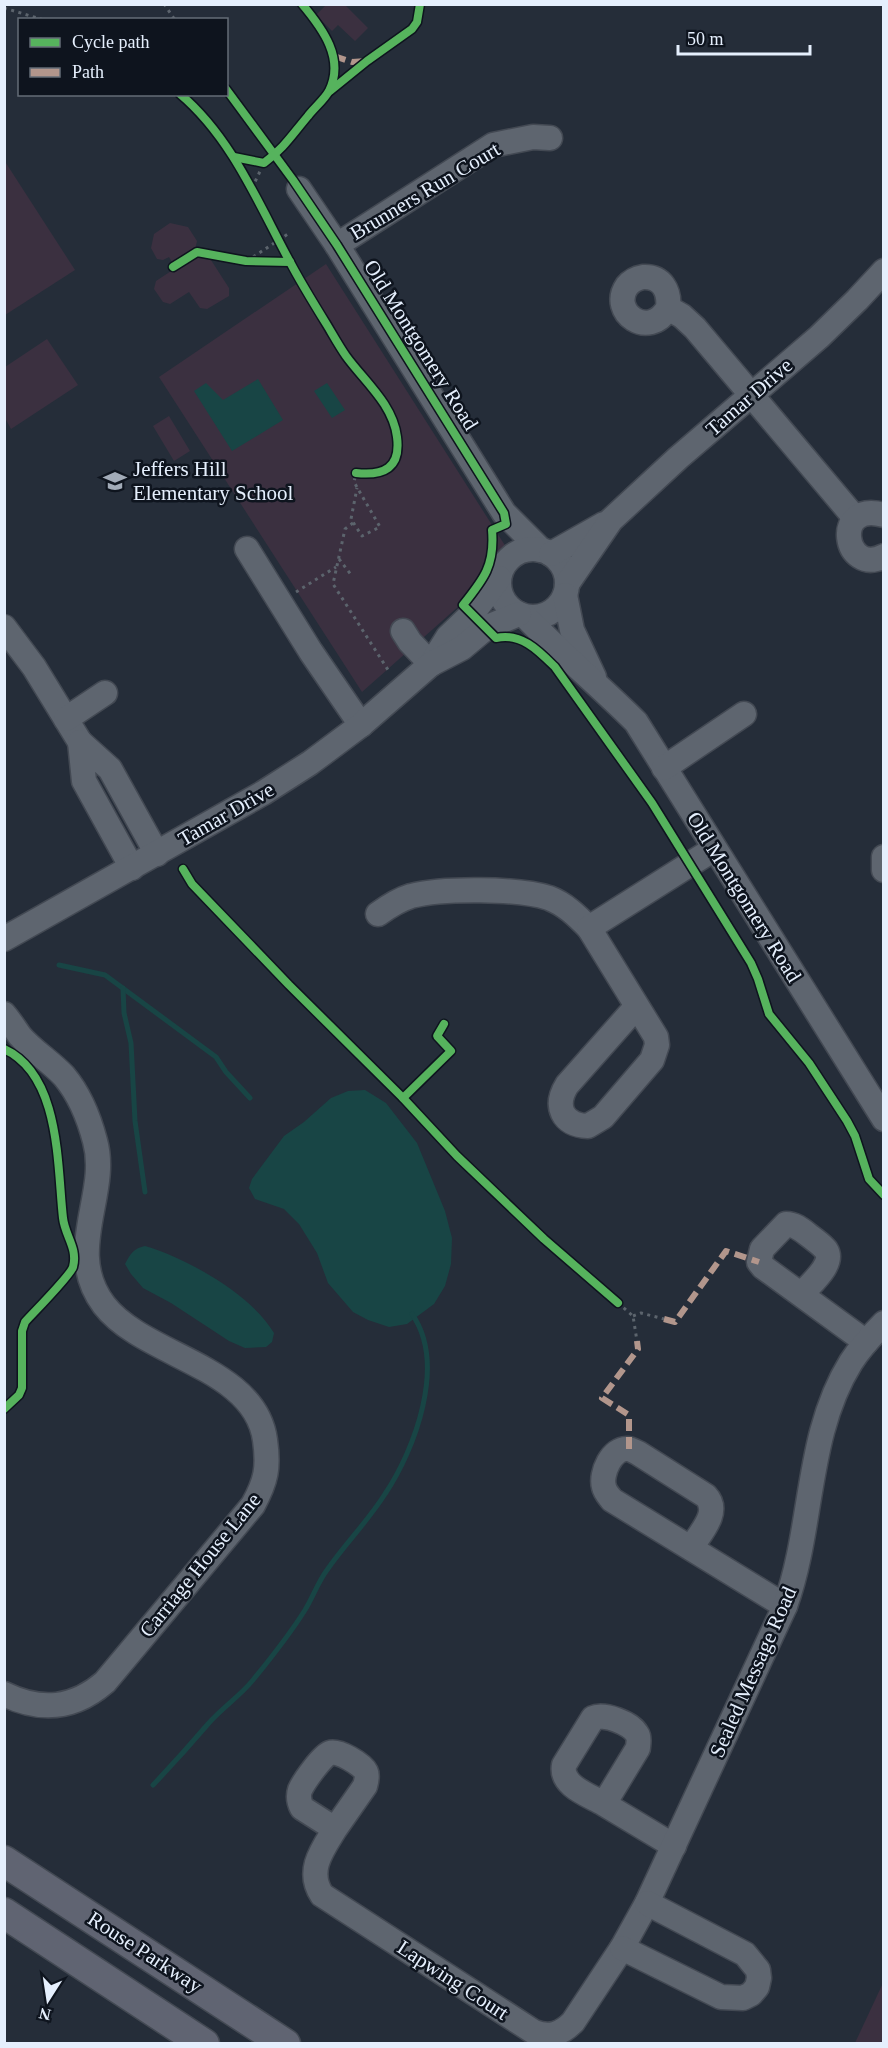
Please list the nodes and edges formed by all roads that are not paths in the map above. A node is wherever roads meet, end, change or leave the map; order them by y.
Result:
1 (550, 138) dead end
2 (299, 189) dead end
3 (337, 245) junction
4 (884, 271) edge
5 (668, 308) dead end
6 (754, 395) junction
7 (504, 513) junction
8 (884, 516) edge
9 (855, 518) junction
10 (611, 520) junction
11 (248, 549) dead end
12 (546, 552) junction
13 (884, 556) edge
14 (501, 572) junction
15 (566, 589) junction
16 (522, 616) junction
17 (4, 627) edge
18 (403, 631) dead end
19 (431, 664) junction
20 (596, 682) junction
21 (105, 693) dead end
22 (744, 714) dead end
23 (66, 719) junction
24 (361, 725) junction
25 (80, 742) junction
26 (664, 768) junction
27 (714, 849) junction
28 (157, 854) junction
29 (884, 857) edge
30 (132, 868) junction
31 (884, 870) edge
32 (378, 914) dead end
33 (589, 928) junction
34 (4, 939) edge
35 (637, 1006) junction
36 (4, 1014) edge
37 (884, 1119) edge
38 (802, 1294) dead end
39 (884, 1323) edge
40 (866, 1342) junction
41 (691, 1548) junction
42 (785, 1606) junction
43 (4, 1694) edge
44 (604, 1804) dead end
45 (335, 1829) dead end
46 (675, 1846) junction
47 (4, 1861) edge
48 (647, 1903) junction
49 (4, 1913) edge
50 (622, 1948) junction
51 (204, 2043) edge
52 (285, 2043) edge

1 - 3 street, Brunners Run Court
2 - 3 street, Old Montgomery Road
3 - 7 street, Old Montgomery Road
4 - 6 street, Tamar Drive
5 - 6 street
6 - 9 street
6 - 10 street, Tamar Drive
7 - 12 street, Old Montgomery Road
7 - 14 street
8 - 9 street
9 - 13 street
10 - 12 street, Tamar Drive
10 - 15 street, Tamar Drive
11 - 24 street
12 - 14 street
12 - 15 street
14 - 16 street
14 - 19 street, Tamar Drive
15 - 16 street
15 - 20 street, Old Montgomery Road
16 - 19 street, Tamar Drive
16 - 20 street, Old Montgomery Road
17 - 23 street
18 - 19 street
19 - 24 street, Tamar Drive
20 - 26 street, Old Montgomery Road
21 - 23 street
22 - 26 street
23 - 25 street
24 - 28 street, Tamar Drive
25 - 28 street
25 - 30 street
26 - 27 street, Old Montgomery Road
27 - 33 street
27 - 37 street, Old Montgomery Road
28 - 30 street, Tamar Drive
29 - 31 street
30 - 34 street, Tamar Drive
32 - 33 street
33 - 35 street
35 - 35 street
36 - 43 street, Carriage House Lane
38 - 40 street
39 - 40 street, Sealed Message Road
40 - 42 street, Sealed Message Road
41 - 41 street
41 - 42 street
42 - 46 street, Sealed Message Road
44 - 46 street
45 - 50 street, Lapwing Court
46 - 48 street, Sealed Message Road
47 - 52 main road, Rouse Parkway
48 - 50 street, Sealed Message Road
48 - 50 street
49 - 51 main road, Rouse Parkway

